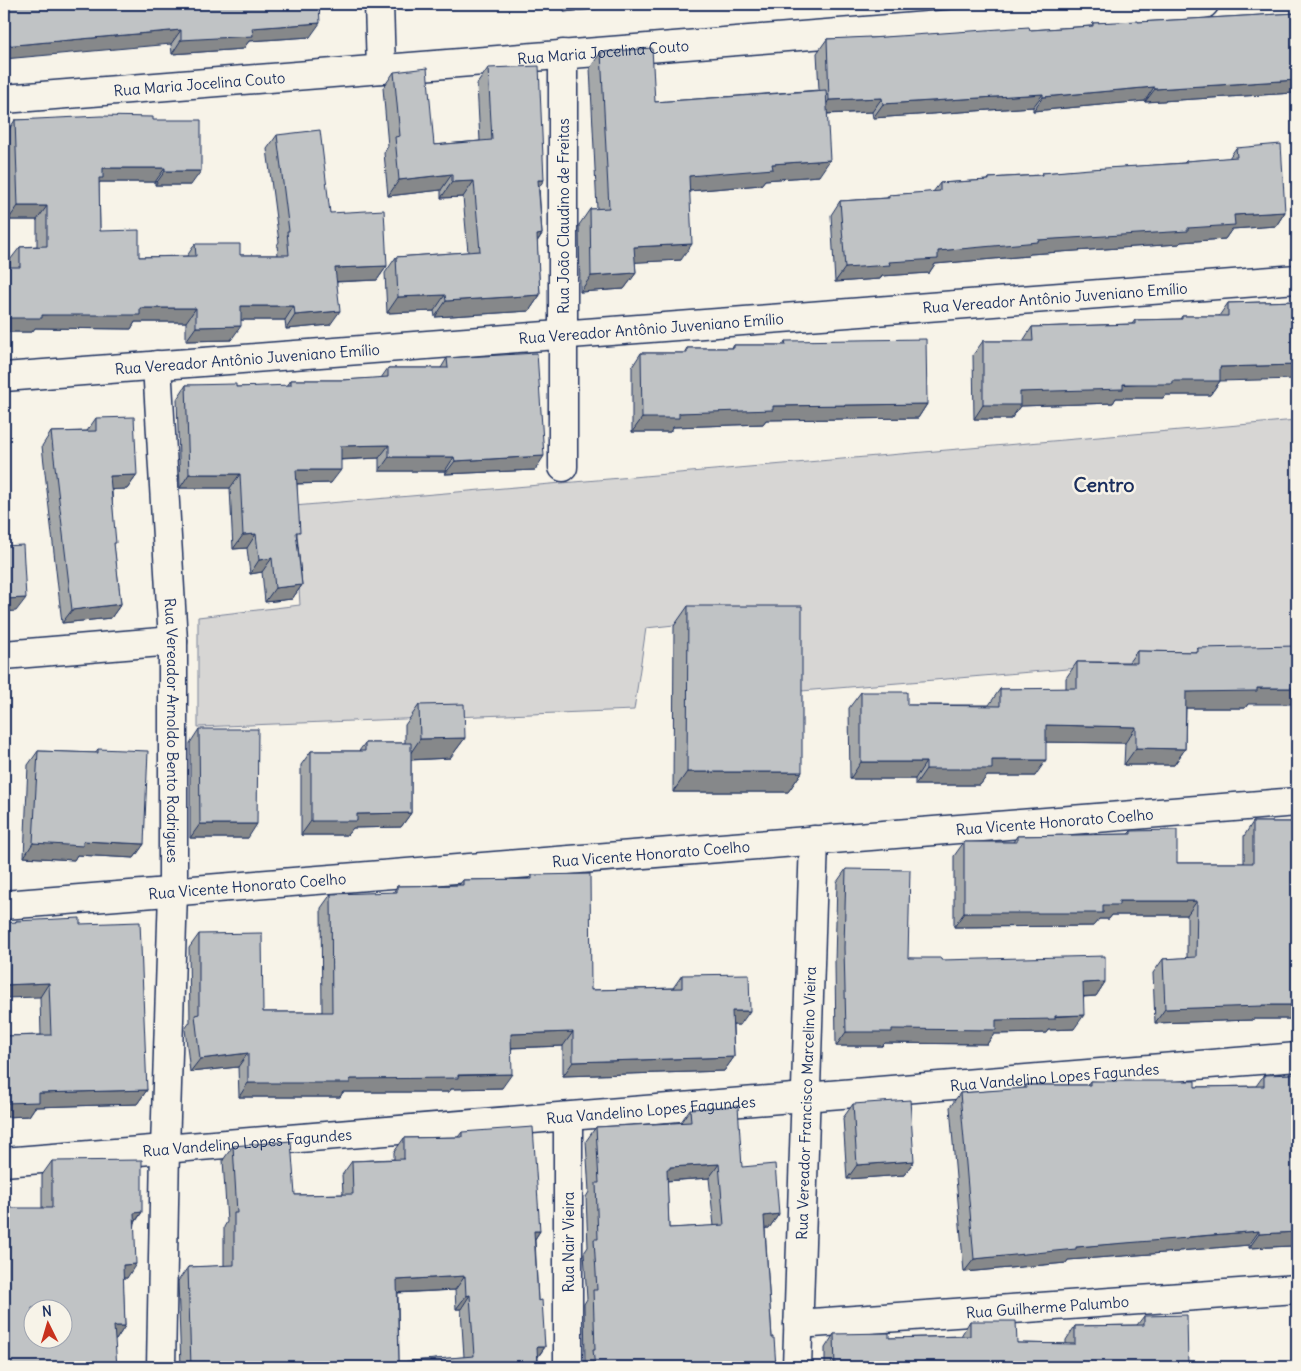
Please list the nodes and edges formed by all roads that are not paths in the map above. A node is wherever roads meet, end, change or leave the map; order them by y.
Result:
1 (379, 4) edge
2 (1204, 4) edge
3 (563, 54) junction
4 (381, 69) junction
5 (4, 99) edge
6 (1297, 279) edge
7 (562, 334) junction
8 (157, 365) junction
9 (4, 377) edge
10 (563, 467) dead end
11 (173, 641) junction
12 (4, 655) edge
13 (1297, 802) edge
14 (814, 840) junction
15 (174, 891) junction
16 (4, 905) edge
17 (1297, 1057) edge
18 (806, 1098) junction
19 (568, 1117) junction
20 (165, 1149) junction
21 (4, 1162) edge
22 (1297, 1289) edge
23 (798, 1324) junction
24 (161, 1367) edge
25 (568, 1367) edge
26 (797, 1367) edge

1 - 4 street
2 - 3 street, Rua Maria Jocelina Couto
3 - 4 street, Rua Maria Jocelina Couto
3 - 7 street, Rua João Claudino de Freitas
4 - 5 street, Rua Maria Jocelina Couto
6 - 7 street, Rua Vereador Antônio Juveniano Emílio
7 - 8 street, Rua Vereador Antônio Juveniano Emílio
7 - 10 street, Rua João Claudino de Freitas
8 - 9 street, Rua Vereador Antônio Juveniano Emílio
8 - 11 street, Rua Vereador Arnoldo Bento Rodrigues
11 - 12 street
11 - 15 street, Rua Vereador Arnoldo Bento Rodrigues
13 - 14 street, Rua Vicente Honorato Coelho
14 - 15 street, Rua Vicente Honorato Coelho
14 - 18 street, Rua Vereador Francisco Marcelino Vieira
15 - 16 street, Rua Vicente Honorato Coelho
15 - 20 street, Rua Vereador Arnoldo Bento Rodrigues
17 - 18 street, Rua Vandelino Lopes Fagundes
18 - 19 street, Rua Vandelino Lopes Fagundes
18 - 23 street, Rua Vereador Francisco Marcelino Vieira
19 - 20 street, Rua Vandelino Lopes Fagundes
19 - 25 street, Rua Nair Vieira
20 - 21 street, Rua Vandelino Lopes Fagundes
20 - 24 street, Rua Vereador Arnoldo Bento Rodrigues
22 - 23 street, Rua Guilherme Palumbo
23 - 26 street, Rua Vereador Francisco Marcelino Vieira

